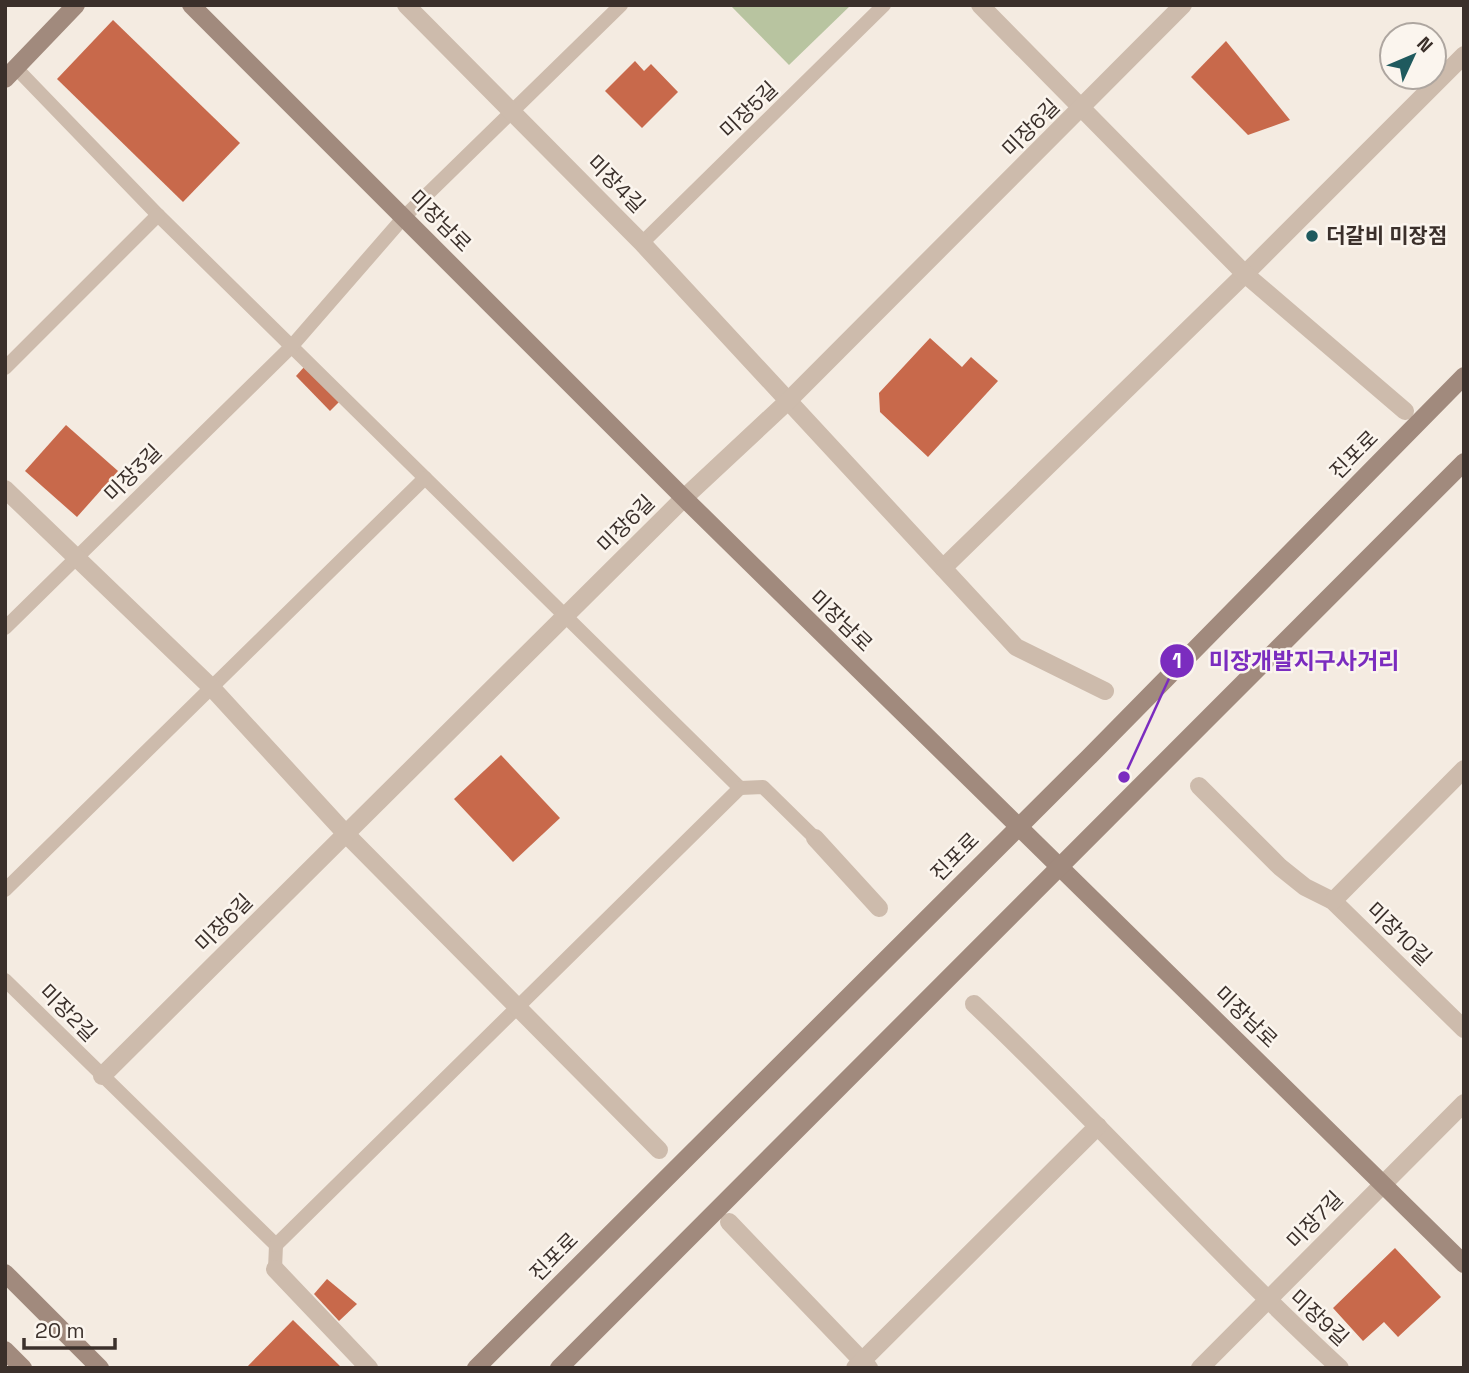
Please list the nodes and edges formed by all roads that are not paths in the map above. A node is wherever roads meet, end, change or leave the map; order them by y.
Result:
1 (76, 5) edge
2 (191, 5) edge
3 (406, 5) edge
4 (621, 5) edge
5 (884, 5) edge
6 (980, 5) edge
7 (1183, 5) edge
8 (1464, 55) edge
9 (10, 73) edge
10 (1082, 109) junction
11 (511, 112) junction
12 (158, 215) junction
13 (404, 217) junction
14 (642, 243) junction
15 (1245, 274) junction
16 (291, 347) junction
17 (5, 368) edge
18 (1464, 376) edge
19 (788, 401) junction
20 (1405, 411) dead end
21 (1464, 462) edge
22 (425, 478) junction
23 (5, 489) edge
24 (684, 498) junction
25 (77, 558) junction
26 (943, 568) junction
27 (567, 616) junction
28 (5, 628) edge
29 (212, 688) junction
30 (1105, 691) dead end
31 (1464, 769) edge
32 (1199, 786) dead end
33 (740, 788) junction
34 (1019, 826) junction
35 (346, 834) junction
36 (815, 838) joint
37 (1059, 866) junction
38 (5, 890) edge
39 (1333, 901) junction
40 (879, 908) dead end
41 (5, 980) edge
42 (974, 1004) dead end
43 (519, 1006) junction
44 (1464, 1029) edge
45 (102, 1076) junction
46 (1464, 1103) edge
47 (1098, 1126) junction
48 (659, 1150) dead end
49 (1383, 1183) junction
50 (729, 1222) dead end
51 (276, 1245) junction
52 (1464, 1264) edge
53 (275, 1269) joint
54 (5, 1273) edge
55 (1268, 1302) junction
56 (5, 1350) edge
57 (862, 1365) edge
58 (23, 1368) edge
59 (100, 1368) edge
60 (369, 1368) edge
61 (477, 1368) edge
62 (559, 1368) edge
63 (1200, 1368) edge
64 (1340, 1368) edge

1 - 9 street
2 - 13 street, 미장남로
3 - 11 street, 미장4길
4 - 11 lane
5 - 14 lane, 미장5길
6 - 10 street
7 - 10 street, 미장6길
8 - 15 street
9 - 12 lane
10 - 15 street
10 - 19 street, 미장6길
11 - 13 lane, 미장3길
11 - 14 street, 미장4길
12 - 16 lane
12 - 17 lane
13 - 16 lane, 미장3길
13 - 24 street, 미장남로
14 - 19 street, 미장4길
15 - 20 street
15 - 26 street
16 - 22 lane
16 - 25 lane, 미장3길
18 - 34 street, 진포로
19 - 24 street, 미장6길
19 - 26 street, 미장4길
21 - 37 street
22 - 27 lane
22 - 29 lane
23 - 25 street
24 - 27 street, 미장6길
24 - 34 street, 미장남로
25 - 28 lane, 미장3길
25 - 29 street
26 - 30 street, 미장4길
27 - 33 lane
27 - 35 street, 미장6길
29 - 35 street
29 - 38 lane
31 - 39 street
32 - 39 street, 미장10길
33 - 36 lane
33 - 43 lane
34 - 37 street, 미장남로
34 - 61 street, 진포로
35 - 43 street
35 - 45 street, 미장6길
36 - 40 street
37 - 49 street, 미장남로
37 - 62 street
39 - 44 street, 미장10길
41 - 45 lane, 미장2길
42 - 47 street, 미장9길
43 - 48 street
43 - 51 lane
45 - 51 lane, 미장2길
46 - 49 street, 미장7길
47 - 55 street, 미장9길
47 - 57 street
49 - 52 street, 미장남로
49 - 55 street, 미장7길
50 - 57 street
51 - 53 lane
53 - 60 street
54 - 59 street
55 - 63 street, 미장7길
55 - 64 street, 미장9길
56 - 58 street

